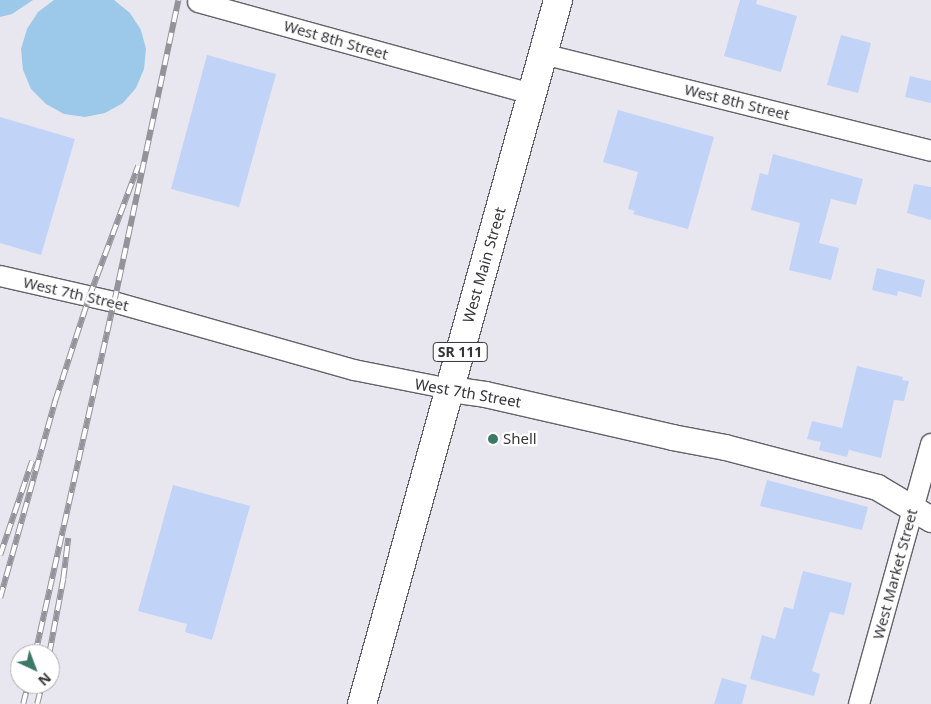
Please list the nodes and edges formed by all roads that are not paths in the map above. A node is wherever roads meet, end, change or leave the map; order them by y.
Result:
1 (558, 0) edge
2 (198, 2) dead end
3 (543, 54) junction
4 (532, 94) junction
5 (931, 151) edge
6 (0, 276) edge
7 (450, 389) junction
8 (931, 444) edge
9 (922, 513) edge
10 (362, 704) edge
11 (859, 704) edge

1 - 3 main road, West Main Street / SR 111
2 - 4 street, West 8th Street
3 - 4 main road, West Main Street / SR 111
3 - 5 street, West 8th Street
4 - 7 main road, West Main Street / SR 111
6 - 7 street, West 7th Street
7 - 9 street, West 7th Street
7 - 10 main road, West Main Street / SR 111
8 - 9 street, West Market Street
9 - 11 street, West Market Street

